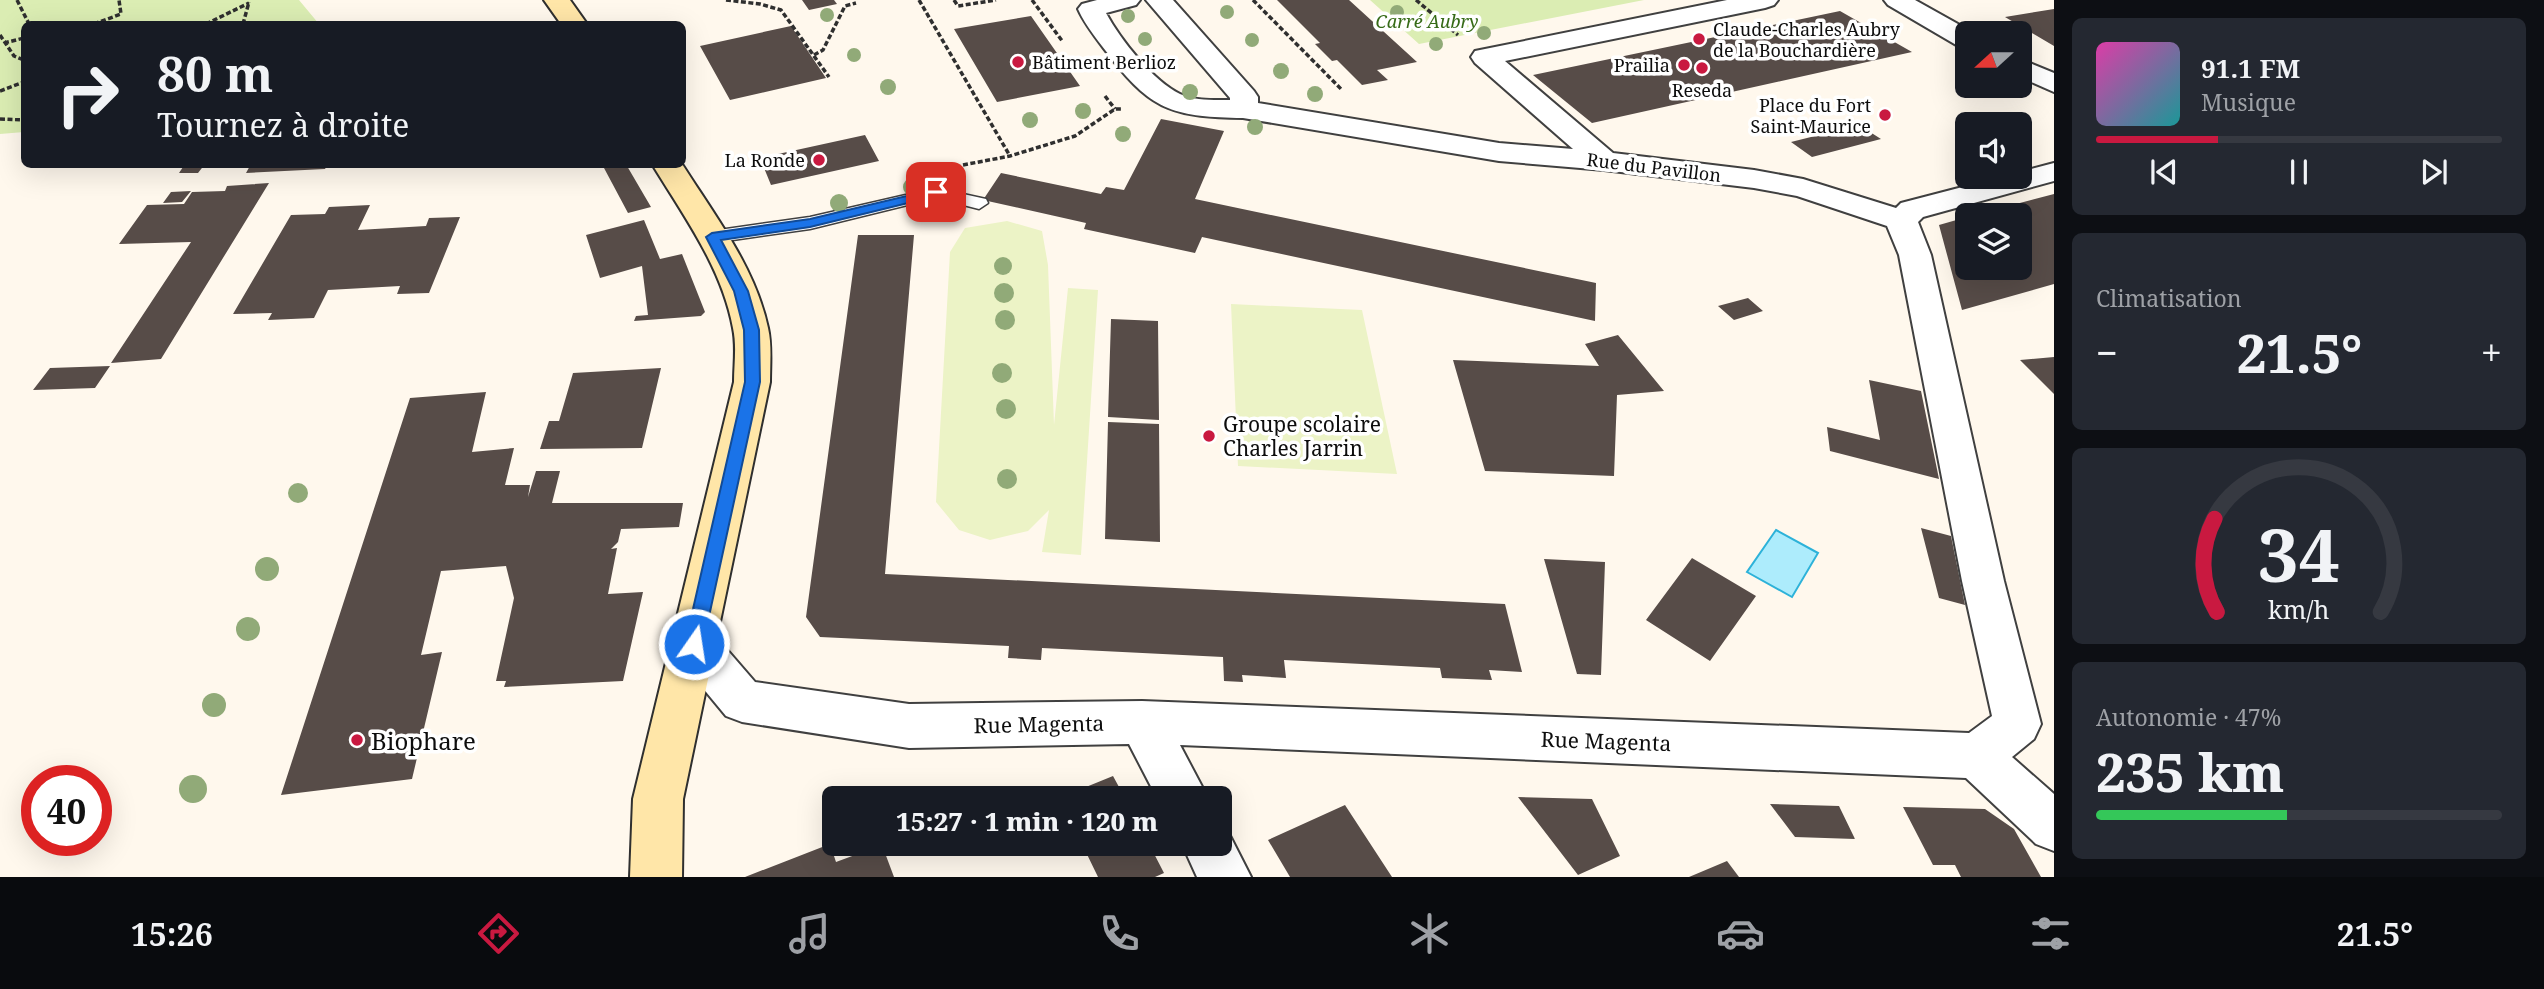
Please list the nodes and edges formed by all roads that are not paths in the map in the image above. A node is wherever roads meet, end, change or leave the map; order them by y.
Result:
1 (557, 0) edge
2 (1127, 0) edge
3 (1158, 0) edge
4 (1765, 0) edge
5 (1897, 0) edge
6 (572, 21) edge
7 (1955, 33) edge
8 (2032, 73) edge
9 (2054, 84) edge
10 (1243, 109) junction
11 (1604, 161) junction
12 (669, 168) edge
13 (2054, 172) edge
14 (979, 203) dead end
15 (1901, 220) junction
16 (712, 237) junction
17 (694, 644) junction
18 (1142, 722) junction
19 (1977, 757) junction
20 (1177, 786) edge
21 (2054, 827) edge
22 (1214, 856) edge
23 (656, 877) edge
24 (1225, 877) edge

1 - 6 street
2 - 10 street, Rue du Pavillon
3 - 10 street
4 - 11 street
5 - 7 street
8 - 9 street
10 - 11 street, Rue du Pavillon
11 - 15 street, Rue du Pavillon
12 - 16 street
13 - 15 street
14 - 16 lane
15 - 19 street
16 - 17 street
17 - 18 street, Rue Magenta
17 - 23 street
18 - 19 street, Rue Magenta
18 - 20 street
19 - 21 street
22 - 24 street

